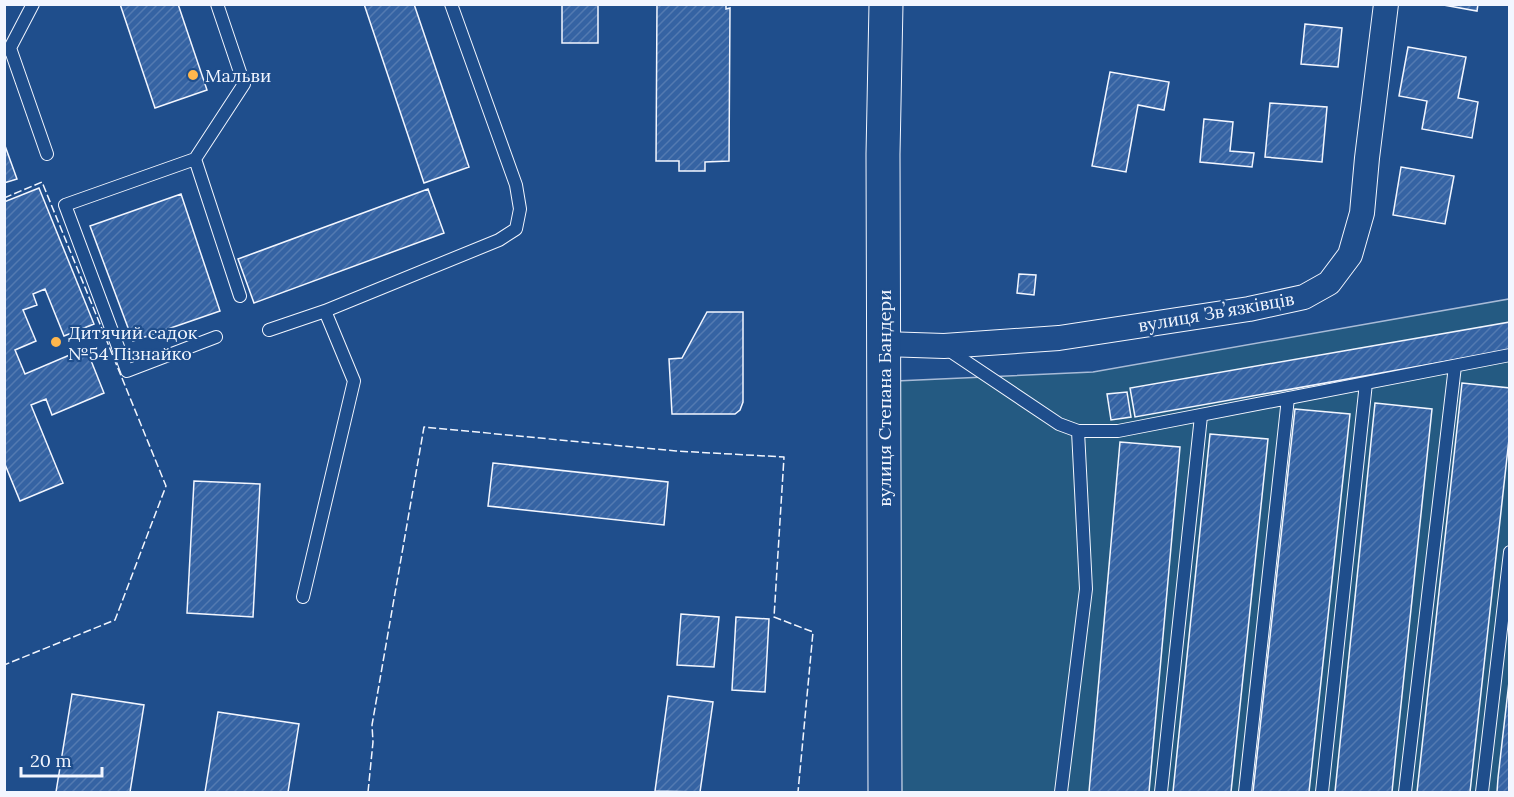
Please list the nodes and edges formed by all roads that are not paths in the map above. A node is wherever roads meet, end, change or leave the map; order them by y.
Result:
1 (33, 4) edge
2 (216, 4) edge
3 (451, 4) edge
4 (886, 4) edge
5 (1386, 4) edge
6 (7, 49) edge
7 (47, 154) dead end
8 (195, 159) junction
9 (240, 296) dead end
10 (325, 311) junction
11 (269, 330) dead end
12 (216, 337) dead end
13 (884, 344) junction
14 (944, 346) junction
15 (1509, 355) edge
16 (1455, 366) junction
17 (1366, 383) junction
18 (1288, 398) junction
19 (1201, 416) junction
20 (1078, 431) junction
21 (1509, 552) edge
22 (303, 597) dead end
23 (885, 792) edge
24 (1061, 792) edge
25 (1161, 792) edge
26 (1245, 792) edge
27 (1322, 792) edge
28 (1405, 792) edge
29 (1482, 792) edge

1 - 6 lane
2 - 8 lane
3 - 10 lane
4 - 13 main road, вулиця Степана Бандери
5 - 14 street, вулиця Звʼязківців
6 - 7 lane
8 - 9 lane
8 - 12 lane
10 - 11 lane
10 - 22 lane
13 - 14 street, вулиця Звʼязківців
13 - 23 main road, вулиця Степана Бандери
14 - 20 lane
15 - 16 lane
16 - 17 lane
16 - 28 lane
17 - 18 lane
17 - 27 lane
18 - 19 lane
18 - 26 lane
19 - 20 lane
19 - 25 lane
20 - 24 lane
21 - 29 lane

